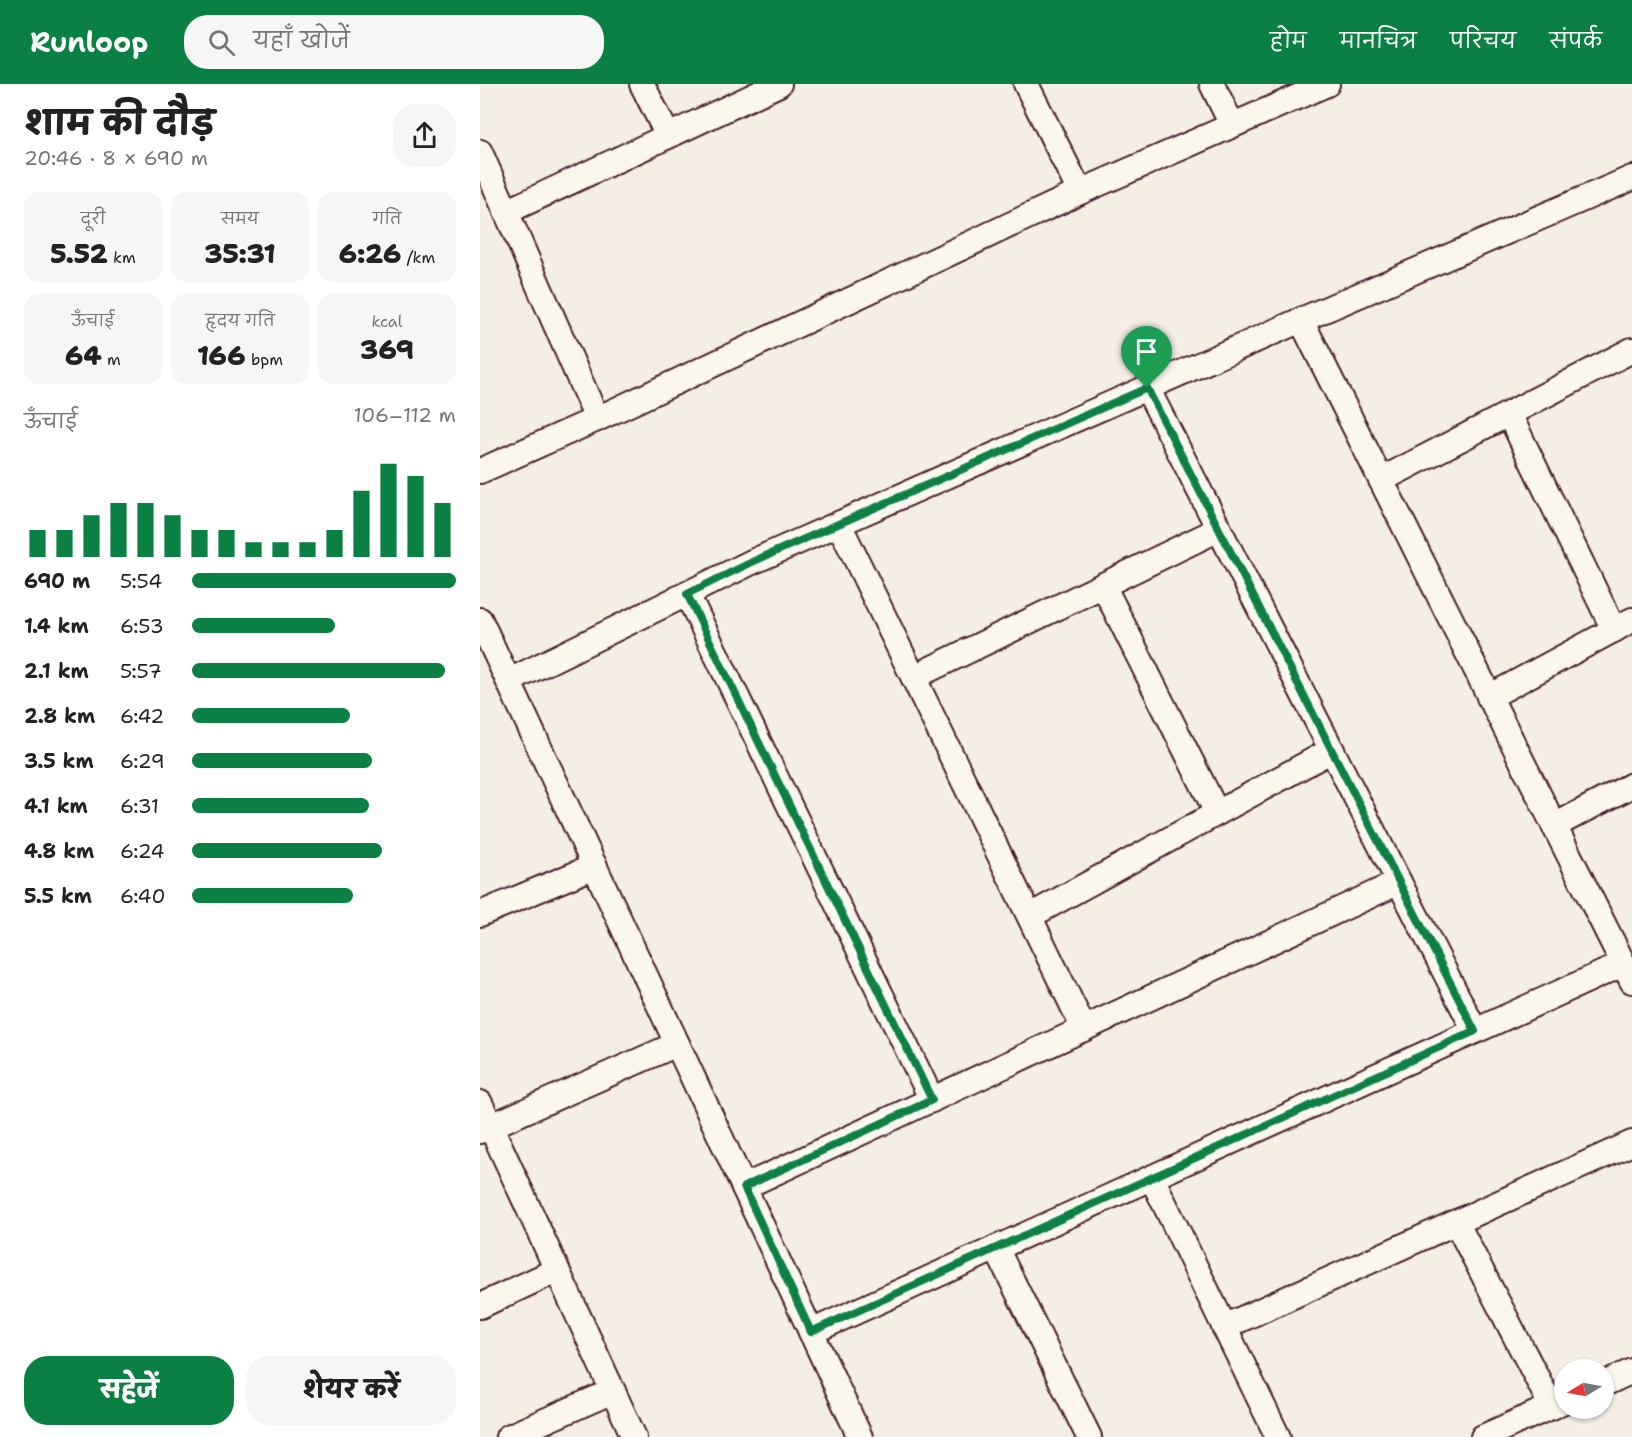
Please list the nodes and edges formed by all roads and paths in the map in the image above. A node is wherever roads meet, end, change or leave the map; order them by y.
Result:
1 (642, 84) edge
2 (779, 84) edge
3 (1026, 84) edge
4 (1212, 84) edge
5 (1327, 84) edge
6 (1232, 125) junction
7 (668, 136) junction
8 (480, 152) edge
9 (1630, 184) edge
10 (1080, 192) junction
11 (506, 212) junction
12 (1301, 320) junction
13 (1632, 350) edge
14 (1147, 388) junction
15 (1509, 414) junction
16 (597, 419) junction
17 (480, 471) edge
18 (1381, 480) junction
19 (839, 524) junction
20 (1219, 529) junction
21 (1103, 585) junction
22 (687, 594) junction
23 (480, 620) edge
24 (1623, 625) edge
25 (914, 677) junction
26 (509, 681) junction
27 (1489, 697) junction
28 (1332, 750) junction
29 (1632, 785) edge
30 (1217, 813) junction
31 (1554, 826) junction
32 (595, 866) junction
33 (1399, 882) junction
34 (480, 914) edge
35 (1029, 916) junction
36 (1628, 973) edge
37 (1084, 1029) junction
38 (1475, 1031) junction
39 (677, 1044) junction
40 (932, 1100) junction
41 (480, 1103) edge
42 (485, 1129) edge
43 (1632, 1143) edge
44 (1152, 1178) junction
45 (744, 1187) junction
46 (1456, 1222) junction
47 (996, 1248) junction
48 (557, 1270) junction
49 (480, 1306) edge
50 (1224, 1327) junction
51 (811, 1332) junction
52 (1632, 1371) edge
53 (1614, 1379) edge
54 (613, 1391) junction
55 (1554, 1397) edge
56 (1554, 1406) edge
57 (508, 1437) edge
58 (634, 1437) edge
59 (860, 1437) edge
60 (1089, 1437) edge
61 (1278, 1437) edge
62 (1484, 1437) edge

1 - 7 street
2 - 7 street
3 - 10 street
4 - 6 street
5 - 6 street
6 - 10 street
7 - 11 street
8 - 11 street
9 - 12 street
10 - 16 street
11 - 16 street
12 - 14 street
12 - 18 street
13 - 15 street
14 - 19 street
14 - 20 street
15 - 18 street
15 - 24 street
16 - 17 street
18 - 27 street
19 - 22 street
19 - 25 street
20 - 21 street
20 - 28 street
21 - 25 street
21 - 30 street
22 - 26 street
22 - 40 street
23 - 26 street
24 - 27 street
25 - 35 street
26 - 32 street
27 - 31 street
28 - 30 street
28 - 33 street
29 - 31 street
30 - 35 street
31 - 36 street
32 - 34 street
32 - 39 street
33 - 37 street
33 - 38 street
35 - 37 street
36 - 38 street
37 - 40 street
38 - 44 street
39 - 42 street
39 - 45 street
40 - 45 street
41 - 42 street
42 - 48 street
43 - 46 street
44 - 47 street
44 - 50 street
45 - 51 street
46 - 50 street
46 - 55 street
47 - 51 street
47 - 60 street
48 - 49 street
48 - 54 street
50 - 61 street
51 - 59 street
52 - 53 street
54 - 57 street
54 - 58 street
56 - 62 street

